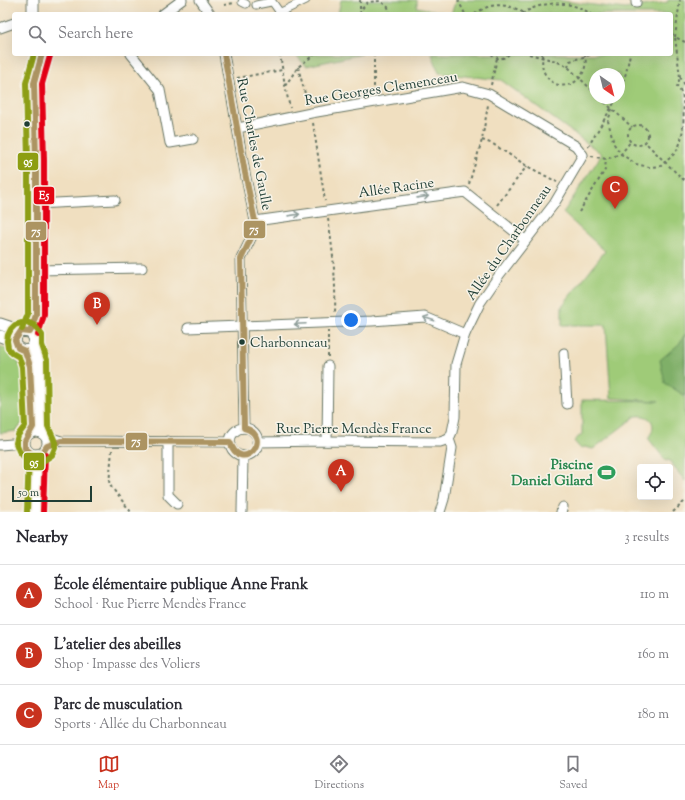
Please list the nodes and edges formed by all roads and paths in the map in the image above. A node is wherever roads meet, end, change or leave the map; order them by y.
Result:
1 (33, 0) edge
2 (182, 0) edge
3 (200, 0) edge
4 (306, 0) edge
5 (360, 0) edge
6 (458, 0) edge
7 (680, 0) edge
8 (271, 1) edge
9 (380, 1) edge
10 (256, 5) dead end
11 (33, 12) edge
12 (166, 12) edge
13 (209, 12) edge
14 (279, 12) edge
15 (282, 12) edge
16 (360, 12) edge
17 (361, 12) edge
18 (389, 12) edge
19 (464, 12) edge
20 (478, 12) edge
21 (520, 12) edge
22 (528, 12) edge
23 (587, 12) edge
24 (12, 24) edge
25 (0, 28) edge
26 (675, 37) junction
27 (685, 42) edge
28 (41, 56) edge
29 (133, 56) edge
30 (224, 56) edge
31 (280, 56) edge
32 (312, 56) edge
33 (374, 56) edge
34 (494, 56) edge
35 (506, 56) edge
36 (536, 56) edge
37 (582, 56) edge
38 (585, 56) edge
39 (630, 56) edge
40 (497, 58) junction
41 (542, 58) junction
42 (298, 67) junction
43 (568, 67) junction
44 (282, 70) junction
45 (625, 76) edge
46 (680, 77) junction
47 (580, 78) junction
48 (228, 80) junction
49 (685, 85) edge
50 (285, 86) junction
51 (589, 87) edge
52 (685, 90) edge
53 (489, 94) junction
54 (682, 94) junction
55 (375, 102) junction
56 (607, 104) edge
57 (614, 104) edge
58 (612, 109) junction
59 (311, 113) junction
60 (292, 117) junction
61 (632, 127) junction
62 (238, 128) junction
63 (193, 139) dead end
64 (482, 140) junction
65 (631, 141) junction
66 (645, 142) junction
67 (621, 154) junction
68 (583, 155) junction
69 (606, 159) junction
70 (665, 162) junction
71 (527, 166) junction
72 (685, 181) edge
73 (565, 187) junction
74 (465, 192) junction
75 (115, 200) dead end
76 (36, 204) junction
77 (492, 212) junction
78 (579, 212) dead end
79 (255, 221) junction
80 (525, 240) junction
81 (142, 268) dead end
82 (37, 270) junction
83 (333, 322) junction
84 (0, 324) edge
85 (242, 327) junction
86 (188, 328) dead end
87 (25, 332) junction
88 (465, 334) junction
89 (0, 336) edge
90 (15, 344) junction
91 (29, 348) junction
92 (564, 353) dead end
93 (328, 366) joint
94 (567, 404) dead end
95 (244, 428) junction
96 (41, 437) junction
97 (449, 439) junction
98 (113, 441) junction
99 (168, 441) junction
100 (327, 441) junction
101 (230, 442) junction
102 (257, 442) junction
103 (24, 443) junction
104 (0, 445) edge
105 (37, 454) junction
106 (244, 456) junction
107 (685, 502) edge
108 (177, 504) dead end
109 (35, 512) edge
110 (131, 512) edge
111 (242, 512) edge
112 (440, 512) edge
113 (673, 512) edge

1 - 11 street
2 - 12 street
3 - 13 street
4 - 15 street
5 - 16 path
6 - 19 path
7 - 26 path
8 - 10 street
8 - 14 street
9 - 17 path
9 - 18 path
20 - 21 path
22 - 23 path
24 - 25 street
26 - 27 path
26 - 46 path
28 - 76 street
29 - 63 street
30 - 48 street, Rue Charles de Gaulle
31 - 44 path
32 - 42 path
33 - 55 path
34 - 40 path
35 - 40 path
36 - 41 path
37 - 43 path
38 - 47 path
39 - 45 path
40 - 53 path
41 - 43 path
41 - 47 path
42 - 50 path
42 - 59 path
43 - 47 path
44 - 48 path
44 - 50 path
46 - 49 path
46 - 54 path
47 - 51 path
48 - 62 street, Rue Charles de Gaulle
50 - 60 path
52 - 54 path
53 - 55 street, Rue Georges Clemenceau
53 - 64 path
53 - 68 street, Rue Georges Clemenceau
54 - 70 path
55 - 59 street, Rue Georges Clemenceau
56 - 58 path
57 - 58 path
58 - 61 path
58 - 67 path
58 - 68 path
59 - 60 street, Rue Georges Clemenceau
60 - 62 street, Rue Georges Clemenceau
61 - 65 path
61 - 66 path
62 - 79 street, Rue Charles de Gaulle
64 - 71 path
64 - 74 path
65 - 66 path
65 - 67 path
66 - 70 path
67 - 69 path
67 - 70 path
68 - 69 path
68 - 73 street, Allée du Charbonneau
69 - 78 path
70 - 72 path
71 - 73 path
71 - 77 path
73 - 80 street, Allée du Charbonneau
74 - 77 street
79 -> 74 street, Allée Racine
75 - 76 street
76 - 82 street
77 - 80 street
79 - 85 street, Rue Charles de Gaulle
80 - 88 street, Allée du Charbonneau
81 - 82 street
82 - 87 street
83 -> 85 street
88 -> 83 street
83 - 93 path
84 - 87 street
85 - 86 street
85 - 95 street, Rue Charles de Gaulle
87 - 90 street
87 - 91 street
88 - 97 street, Allée du Charbonneau
89 - 90 street
90 - 91 street
91 - 96 street
92 - 94 street
93 - 100 street
95 - 101 street
95 - 102 street
96 - 98 street
96 - 103 street
96 - 105 street
97 - 100 street, Rue Pierre Mendès France
97 - 112 street, Allée du Charbonneau
98 - 99 street
98 - 110 path
99 - 101 street
99 - 108 street
100 - 102 street, Rue Pierre Mendès France
101 - 106 street
102 - 106 street
103 - 104 street
103 - 105 street
105 - 109 street
106 - 111 street
107 - 113 path

